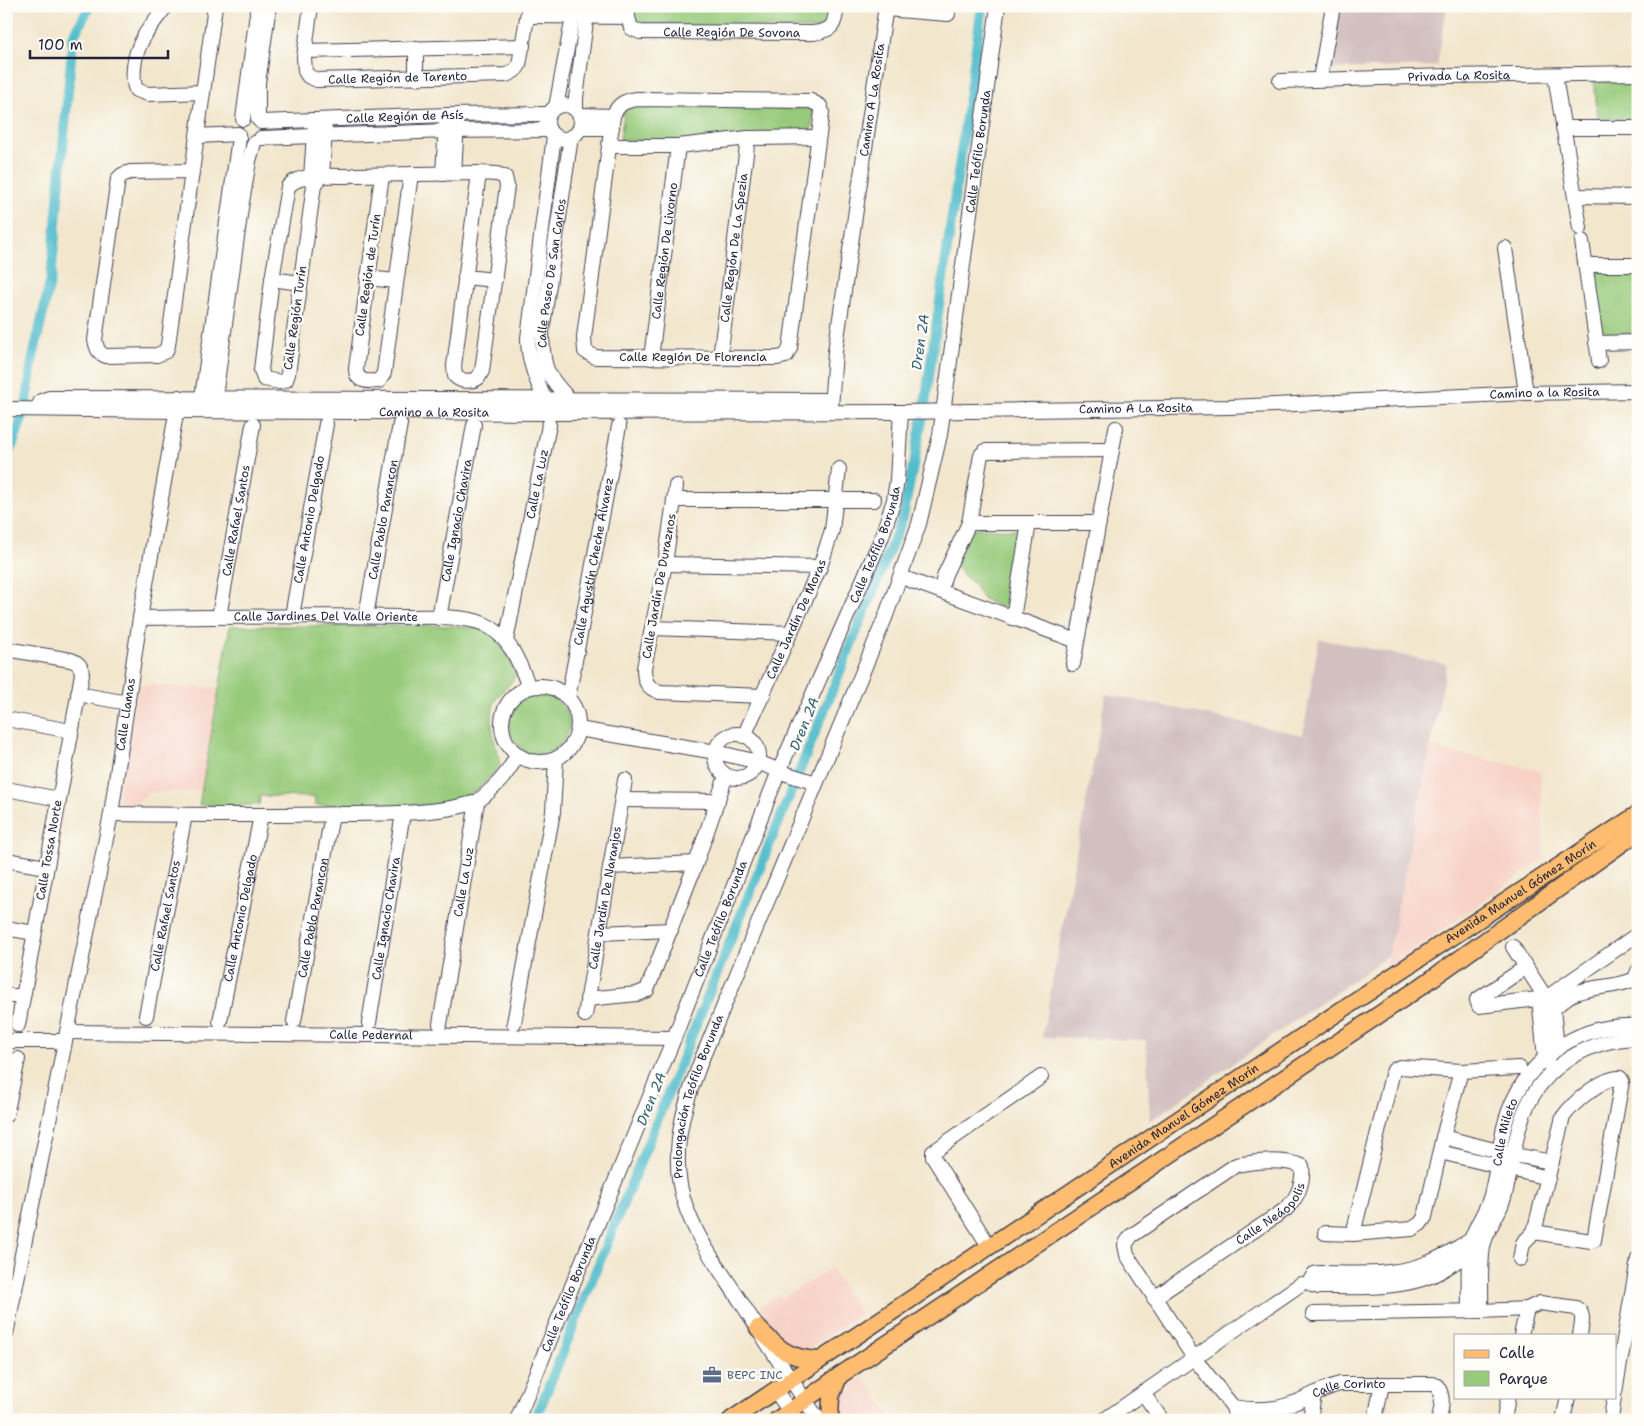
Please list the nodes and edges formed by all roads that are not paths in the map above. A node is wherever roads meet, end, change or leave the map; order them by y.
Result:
1 (166, 6) edge
2 (215, 6) edge
3 (258, 6) edge
4 (269, 6) edge
5 (311, 6) edge
6 (837, 6) edge
7 (998, 6) edge
8 (1333, 6) edge
9 (886, 8) edge
10 (528, 10) edge
11 (581, 10) edge
12 (628, 10) edge
13 (948, 14) dead end
14 (523, 46) junction
15 (416, 48) junction
16 (305, 51) junction
17 (1638, 73) edge
18 (416, 78) junction
19 (1320, 79) junction
20 (1280, 81) dead end
21 (1556, 82) dead end
22 (203, 92) junction
23 (552, 110) junction
24 (452, 115) junction
25 (320, 120) junction
26 (260, 121) junction
27 (612, 122) junction
28 (577, 123) junction
29 (1563, 128) junction
30 (1638, 128) edge
31 (239, 129) junction
32 (198, 131) junction
33 (451, 131) junction
34 (552, 133) junction
35 (319, 137) junction
36 (818, 137) junction
37 (748, 138) junction
38 (258, 141) junction
39 (610, 146) junction
40 (678, 146) junction
41 (192, 171) junction
42 (479, 173) junction
43 (412, 174) junction
44 (449, 174) junction
45 (382, 175) junction
46 (316, 179) junction
47 (1575, 196) junction
48 (1638, 197) edge
49 (1506, 248) dead end
50 (1586, 265) junction
51 (1638, 265) edge
52 (227, 266) junction
53 (465, 277) junction
54 (367, 278) junction
55 (272, 279) junction
56 (495, 280) junction
57 (396, 281) junction
58 (300, 282) junction
59 (1638, 342) edge
60 (1596, 343) junction
61 (652, 358) junction
62 (720, 358) junction
63 (1599, 361) dead end
64 (1638, 391) edge
65 (1526, 393) junction
66 (1451, 396) joint
67 (179, 397) junction
68 (209, 397) junction
69 (545, 400) junction
70 (570, 400) junction
71 (830, 405) junction
72 (32, 408) junction
73 (6, 409) edge
74 (938, 411) junction
75 (176, 412) junction
76 (907, 412) junction
77 (326, 424) dead end
78 (400, 424) dead end
79 (253, 425) dead end
80 (474, 425) dead end
81 (549, 425) dead end
82 (619, 426) dead end
83 (1116, 428) dead end
84 (1112, 450) junction
85 (840, 469) dead end
86 (836, 500) junction
87 (874, 500) dead end
88 (969, 523) junction
89 (1029, 523) junction
90 (1099, 523) junction
91 (665, 564) junction
92 (820, 567) junction
93 (901, 577) junction
94 (940, 591) junction
95 (292, 616) junction
96 (366, 616) junction
97 (219, 617) junction
98 (140, 618) junction
99 (439, 618) junction
100 (1013, 618) junction
101 (652, 628) junction
102 (791, 633) junction
103 (506, 641) junction
104 (1077, 641) junction
105 (6, 649) edge
106 (1073, 664) dead end
107 (529, 687) junction
108 (78, 694) junction
109 (763, 696) junction
110 (568, 698) junction
111 (128, 703) junction
112 (6, 719) edge
113 (578, 729) junction
114 (71, 731) junction
115 (744, 736) junction
116 (716, 752) junction
117 (517, 755) junction
118 (556, 759) junction
119 (758, 762) junction
120 (783, 773) junction
121 (726, 776) junction
122 (625, 780) dead end
123 (813, 782) junction
124 (6, 789) edge
125 (58, 799) junction
126 (622, 800) junction
127 (718, 801) junction
128 (477, 802) junction
129 (403, 813) junction
130 (111, 814) junction
131 (1638, 814) edge
132 (185, 815) junction
133 (261, 815) junction
134 (332, 815) junction
135 (1638, 832) edge
136 (6, 860) edge
137 (696, 863) junction
138 (610, 866) junction
139 (46, 867) junction
140 (6, 928) edge
141 (671, 930) junction
142 (34, 932) junction
143 (599, 932) junction
144 (1638, 934) edge
145 (1513, 947) dead end
146 (1526, 966) junction
147 (1638, 971) edge
148 (6, 996) edge
149 (22, 996) junction
150 (588, 999) junction
151 (1546, 1002) junction
152 (585, 1015) dead end
153 (146, 1016) dead end
154 (220, 1021) dead end
155 (294, 1022) dead end
156 (369, 1023) dead end
157 (514, 1023) dead end
158 (440, 1024) dead end
159 (18, 1025) dead end
160 (1638, 1026) edge
161 (66, 1036) junction
162 (674, 1038) junction
163 (1638, 1038) edge
164 (6, 1041) edge
165 (1557, 1049) junction
166 (18, 1060) dead end
167 (1549, 1064) junction
168 (1519, 1068) dead end
169 (1461, 1071) junction
170 (1041, 1077) dead end
171 (9, 1088) edge
172 (6, 1115) edge
173 (1443, 1137) junction
174 (1440, 1152) junction
175 (1500, 1152) junction
176 (1512, 1162) junction
177 (1552, 1162) junction
178 (1497, 1166) junction
179 (1548, 1178) junction
180 (1534, 1232) junction
181 (1325, 1233) dead end
182 (1354, 1234) junction
183 (1125, 1245) joint
184 (990, 1246) junction
185 (1471, 1246) junction
186 (1520, 1259) dead end
187 (1638, 1259) edge
188 (1301, 1284) dead end
189 (1154, 1298) junction
190 (1527, 1308) junction
191 (1475, 1312) junction
192 (1312, 1314) dead end
193 (758, 1328) junction
194 (6, 1334) edge
195 (1521, 1334) edge
196 (1580, 1334) edge
197 (1194, 1358) junction
198 (819, 1360) junction
199 (839, 1376) junction
200 (790, 1379) junction
201 (1382, 1384) junction
202 (1616, 1386) edge
203 (775, 1390) junction
204 (1143, 1393) junction
205 (1314, 1394) junction
206 (1508, 1398) edge
207 (1568, 1398) edge
208 (1614, 1398) edge
209 (804, 1400) junction
210 (1234, 1414) edge
211 (787, 1417) edge
212 (517, 1420) edge
213 (731, 1420) edge
214 (819, 1420) edge
215 (830, 1420) edge
216 (1104, 1420) edge
217 (1162, 1420) edge
218 (1310, 1420) edge
219 (1375, 1420) edge
220 (1438, 1420) edge
221 (1504, 1420) edge
222 (1563, 1420) edge
223 (1611, 1420) edge

1 - 22 street
2 - 22 street
3 - 31 street
4 - 26 street
5 - 16 street, Calle Región de Tarento
6 - 12 street, Calle Región De Sovona
7 - 74 street, Calle Teófilo Borunda
8 - 19 street
9 - 13 street
9 - 71 street, Camino A La Rosita
10 - 11 street
10 - 14 street
11 - 12 street
11 - 23 street
11 - 28 street, Calle Paseo De San Carlos
14 - 15 street
14 - 18 street, Calle Región de Tarento
15 - 16 street
15 - 18 street
16 - 18 street, Calle Región de Tarento
17 - 19 street, Privada La Rosita
19 - 20 street, Privada La Rosita
21 - 29 street
22 - 32 street
23 - 24 street, Calle Región de Asís
23 - 28 street
23 - 34 street
24 - 25 street, Calle Región de Asís
24 - 33 street, Calle Región de Asís
25 - 26 street, Calle Región de Asís
25 - 35 street, Calle Región Turín
26 - 31 street
26 - 38 street
27 - 28 street
27 - 36 street, Calle Región De Florencia
27 - 39 street, Calle Región De Florencia
28 - 34 street
28 - 70 street, Calle Paseo De San Carlos
29 - 30 street
29 - 47 street
31 - 32 street
31 - 38 street
31 - 52 street
32 - 41 street
33 - 34 street, Calle Región de Asís
33 - 35 street, Calle Región de Asís
33 - 44 street, Calle Región de Asís
34 - 69 street, Calle Paseo De San Carlos
35 - 38 street, Calle Región de Asís
35 - 46 street, Calle Región Turín
36 - 37 street
36 - 62 street, Calle Región De Florencia
37 - 40 street
37 - 62 street, Calle Región De La Spezia
38 - 52 street
39 - 40 street
39 - 61 street, Calle Región De Florencia
40 - 61 street, Calle Región De Livorno
41 - 41 street
42 - 44 street
42 - 53 street
42 - 56 street
43 - 44 street
43 - 45 street
43 - 57 street
45 - 46 street
45 - 54 street, Calle Región de Turín
46 - 55 street, Calle Región Turín
46 - 58 street, Calle Región Turín
47 - 48 street
47 - 50 street
49 - 65 street
50 - 51 street
50 - 60 street
52 - 68 street
53 - 56 street
53 - 56 street
54 - 57 street
54 - 57 street, Calle Región de Turín
55 - 58 street
55 - 58 street, Calle Región Turín
59 - 60 street
60 - 63 street
61 - 62 street, Calle Región De Florencia
64 - 65 street, Camino a la Rosita
65 - 66 street, Camino a la Rosita
66 - 74 street, Camino A La Rosita
67 - 68 street, Camino a la Rosita
67 - 72 street, Camino a la Rosita
67 - 75 street, Calle Llamas
68 - 69 street, Camino a la Rosita
69 - 70 street, Camino a la Rosita
70 - 71 street, Camino A La Rosita
71 - 75 street, Camino a la Rosita
71 - 76 street, Camino A La Rosita
72 - 73 street, Camino a la Rosita
72 - 75 street, Camino a la Rosita
74 - 76 street, Camino A La Rosita
74 - 93 street, Calle Teófilo Borunda
75 - 98 street, Calle Llamas
76 - 120 street, Calle Teófilo Borunda
77 - 95 street, Calle Antonio Delgado
78 - 96 street, Calle Pablo Parancon
79 - 97 street, Calle Rafael Santos
80 - 99 street, Calle Ignacio Chavira
81 - 103 street, Calle La Luz
82 - 110 street, Calle Agustín Cheche Álvarez
83 - 84 street
84 - 88 street
84 - 90 street
85 - 86 street, Calle Jardín De Moras
86 - 87 street
86 - 91 street, Calle Jardín De Duraznos
86 - 92 street, Calle Jardín De Moras
88 - 89 street
88 - 94 street
89 - 90 street
89 - 100 street
90 - 104 street
91 - 92 street
91 - 101 street, Calle Jardín De Duraznos
92 - 102 street, Calle Jardín De Moras
93 - 94 street
93 - 123 street, Calle Teófilo Borunda
94 - 100 street
95 - 96 street, Calle Jardines Del Valle Oriente
95 - 97 street, Calle Jardines Del Valle Oriente
96 - 99 street, Calle Jardines Del Valle Oriente
97 - 98 street, Calle Jardines Del Valle Oriente
98 - 111 street, Calle Llamas
99 - 103 street, Calle Jardines Del Valle Oriente
100 - 104 street
101 - 102 street
101 - 109 street, Calle Jardín De Duraznos
102 - 109 street, Calle Jardín De Moras
103 - 107 street
104 - 106 street
105 - 108 street, Calle Tossa Norte
107 - 110 street
107 - 117 street
108 - 111 street
108 - 114 street, Calle Tossa Norte
109 - 115 street, Calle Jardín De Moras
110 - 113 street
111 - 130 street, Calle Llamas
112 - 114 street
113 - 116 street
113 - 118 street
114 - 125 street, Calle Tossa Norte
115 - 116 street
115 - 119 street
116 - 119 street
116 - 121 street
117 - 118 street
117 - 128 street
118 - 157 street
119 - 120 street
119 - 121 street
120 - 123 street
120 - 162 street, Calle Teófilo Borunda
121 - 127 street
122 - 126 street, Calle Jardín De Naranjos
123 - 193 street, Prolongación Teófilo Borunda
124 - 125 street
125 - 139 street, Calle Tossa Norte
126 - 127 street
126 - 138 street, Calle Jardín De Naranjos
127 - 137 street
128 - 129 street
128 - 158 street, Calle La Luz
129 - 134 street
129 - 156 street, Calle Ignacio Chavira
130 - 132 street
130 - 161 street, Calle Llamas
131 - 184 main road, Avenida Manuel Gómez Morín
132 - 133 street
132 - 153 street, Calle Rafael Santos
133 - 134 street
133 - 154 street, Calle Antonio Delgado
134 - 155 street, Calle Pablo Parancon
135 - 199 main road, Avenida Manuel Gómez Morín
136 - 139 street
137 - 138 street
137 - 141 street
138 - 143 street, Calle Jardín De Naranjos
139 - 142 street, Calle Tossa Norte
140 - 142 street
141 - 143 street
141 - 150 street
142 - 149 street, Calle Tossa Norte
143 - 150 street, Calle Jardín De Naranjos
144 - 151 street
145 - 146 street
146 - 151 street
146 - 151 street
147 - 151 street
148 - 149 street
149 - 159 street, Calle Tossa Norte
150 - 152 street, Calle Jardín De Naranjos
151 - 165 street
151 - 167 street
160 - 165 street, Calle Mileto
161 - 162 street, Calle Pedernal
161 - 164 street, Calle Pedernal
161 - 194 street, Calle Llamas
162 - 212 street, Calle Teófilo Borunda
163 - 167 street, Calle Mileto
165 - 167 street, Calle Mileto
166 - 171 street
167 - 175 street, Calle Mileto
167 - 176 street, Calle Mileto
168 - 169 street
169 - 173 street
169 - 182 street
170 - 184 street
171 - 172 street
173 - 174 street
173 - 175 street
174 - 178 street
174 - 182 street
175 - 176 street
175 - 178 street, Calle Mileto
176 - 177 street
176 - 178 street
176 - 179 street
176 - 191 street, Calle Mileto
177 - 179 street
177 - 180 street
178 - 185 street, Calle Mileto
179 - 180 street
180 - 186 street
181 - 182 street
183 - 189 street, Calle Corinto
183 - 189 street, Calle Neáopolis
184 - 198 main road, Avenida Manuel Gómez Morín
185 - 185 street
185 - 191 street, Calle Mileto
187 - 202 street
188 - 197 street
189 - 197 street, Calle Corinto
190 - 191 street
190 - 195 street
190 - 196 street
191 - 192 street
193 - 198 main road
193 - 200 street, Prolongación Teófilo Borunda
197 - 204 street
197 - 210 street, Calle Corinto
198 - 200 main road, Avenida Manuel Gómez Morín
199 - 209 main road, Avenida Manuel Gómez Morín
199 - 215 main road
200 - 203 main road, Avenida Manuel Gómez Morín
200 - 209 street, Prolongación Teófilo Borunda
201 - 205 street, Calle Corinto
201 - 219 street
201 - 220 street, Calle Corinto
203 - 211 street
203 - 213 main road, Avenida Manuel Gómez Morín
204 - 216 street
204 - 217 street
205 - 210 street, Calle Corinto
205 - 218 street
206 - 221 street
207 - 222 street
208 - 223 street
209 - 211 main road, Avenida Manuel Gómez Morín
209 - 214 street, Prolongación Teófilo Borunda

